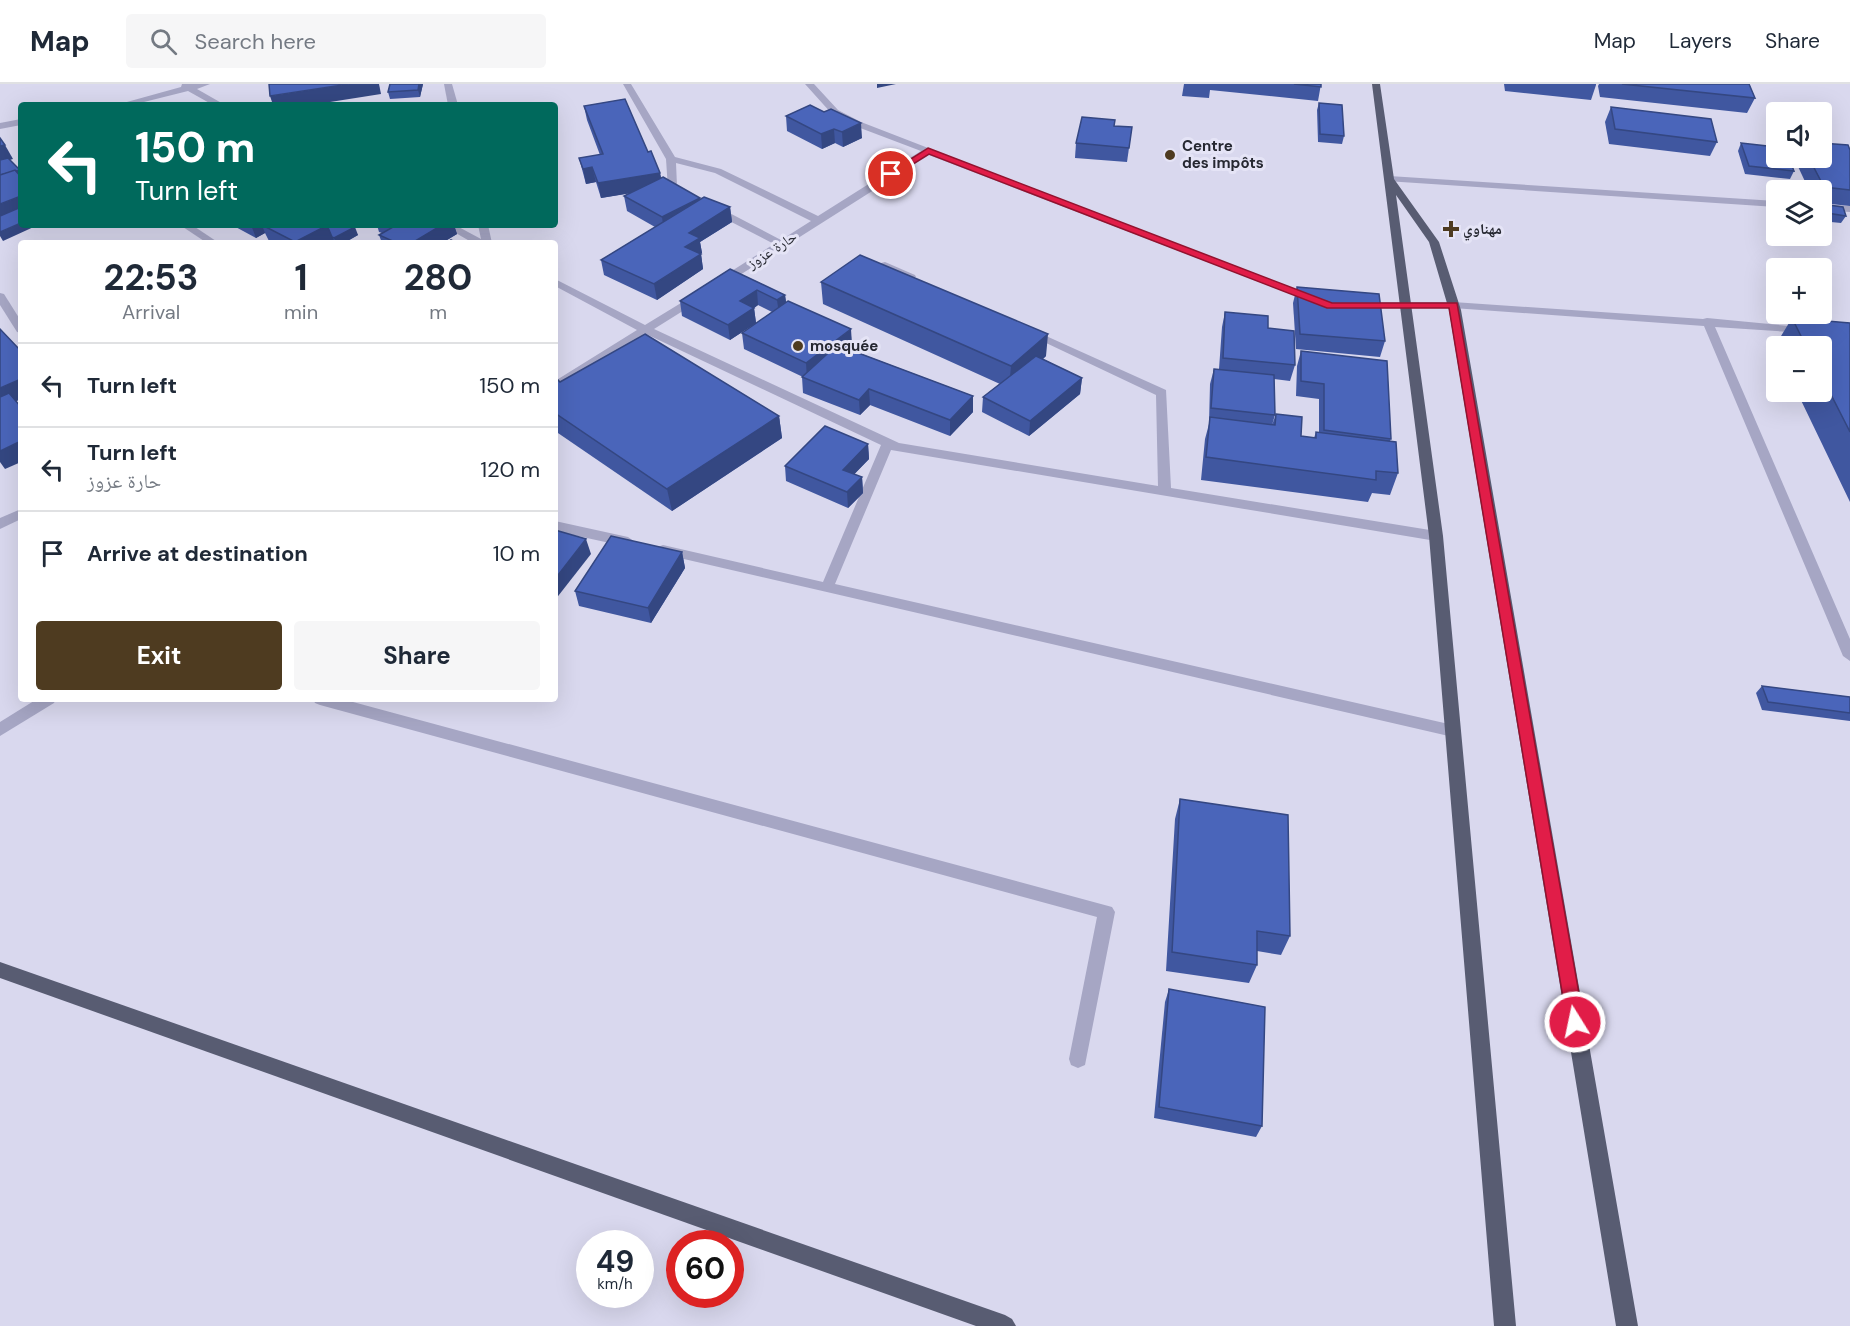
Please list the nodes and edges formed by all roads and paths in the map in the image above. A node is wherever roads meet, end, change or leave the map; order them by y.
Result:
1 (206, 84) edge
2 (448, 84) edge
3 (627, 84) edge
4 (809, 84) edge
5 (1376, 84) edge
6 (185, 85) edge
7 (131, 102) edge
8 (215, 102) edge
9 (452, 102) edge
10 (18, 123) edge
11 (0, 126) edge
12 (928, 151) junction
13 (671, 159) junction
14 (1389, 179) junction
15 (1766, 203) edge
16 (1832, 208) edge
17 (1850, 209) edge
18 (818, 220) junction
19 (190, 228) edge
20 (453, 228) edge
21 (209, 240) edge
22 (475, 240) edge
23 (782, 244) junction
24 (885, 265) edge
25 (558, 284) edge
26 (928, 285) edge
27 (0, 296) edge
28 (1319, 301) edge
29 (1405, 304) junction
30 (1352, 305) edge
31 (1453, 305) junction
32 (1707, 321) junction
33 (18, 325) edge
34 (1023, 329) edge
35 (646, 330) junction
36 (1814, 330) edge
37 (558, 384) edge
38 (888, 443) junction
39 (1165, 492) junction
40 (18, 515) edge
41 (0, 524) edge
42 (558, 527) edge
43 (1436, 536) junction
44 (827, 588) junction
45 (1850, 656) edge
46 (45, 702) edge
47 (331, 702) edge
48 (0, 730) edge
49 (1453, 731) junction
50 (0, 970) edge
51 (1078, 1059) dead end
52 (1005, 1326) edge
53 (1505, 1326) edge
54 (1627, 1326) edge

1 - 6 street
2 - 9 street
3 - 13 street
4 - 12 street
5 - 14 main road
6 - 7 street
6 - 8 street
10 - 11 street
12 - 18 street, حارة عزوز
12 - 28 street
13 - 18 street
13 - 23 street
14 - 15 street
14 - 29 main road
14 - 31 main road
16 - 17 street
18 - 23 street, حارة عزوز
19 - 21 street
20 - 22 street
23 - 35 street, حارة عزوز
24 - 26 street
25 - 35 street
27 - 33 street
29 - 30 street
29 - 31 street
29 - 43 main road
31 - 32 street
31 - 54 main road
32 - 36 street
32 - 45 street
34 - 39 street
35 - 37 street, حارة عزوز
35 - 38 street
38 - 39 street
38 - 44 street
39 - 43 street
40 - 41 street
42 - 44 street
43 - 49 main road
44 - 49 street
46 - 48 street
47 - 51 street
49 - 53 main road
50 - 52 main road

